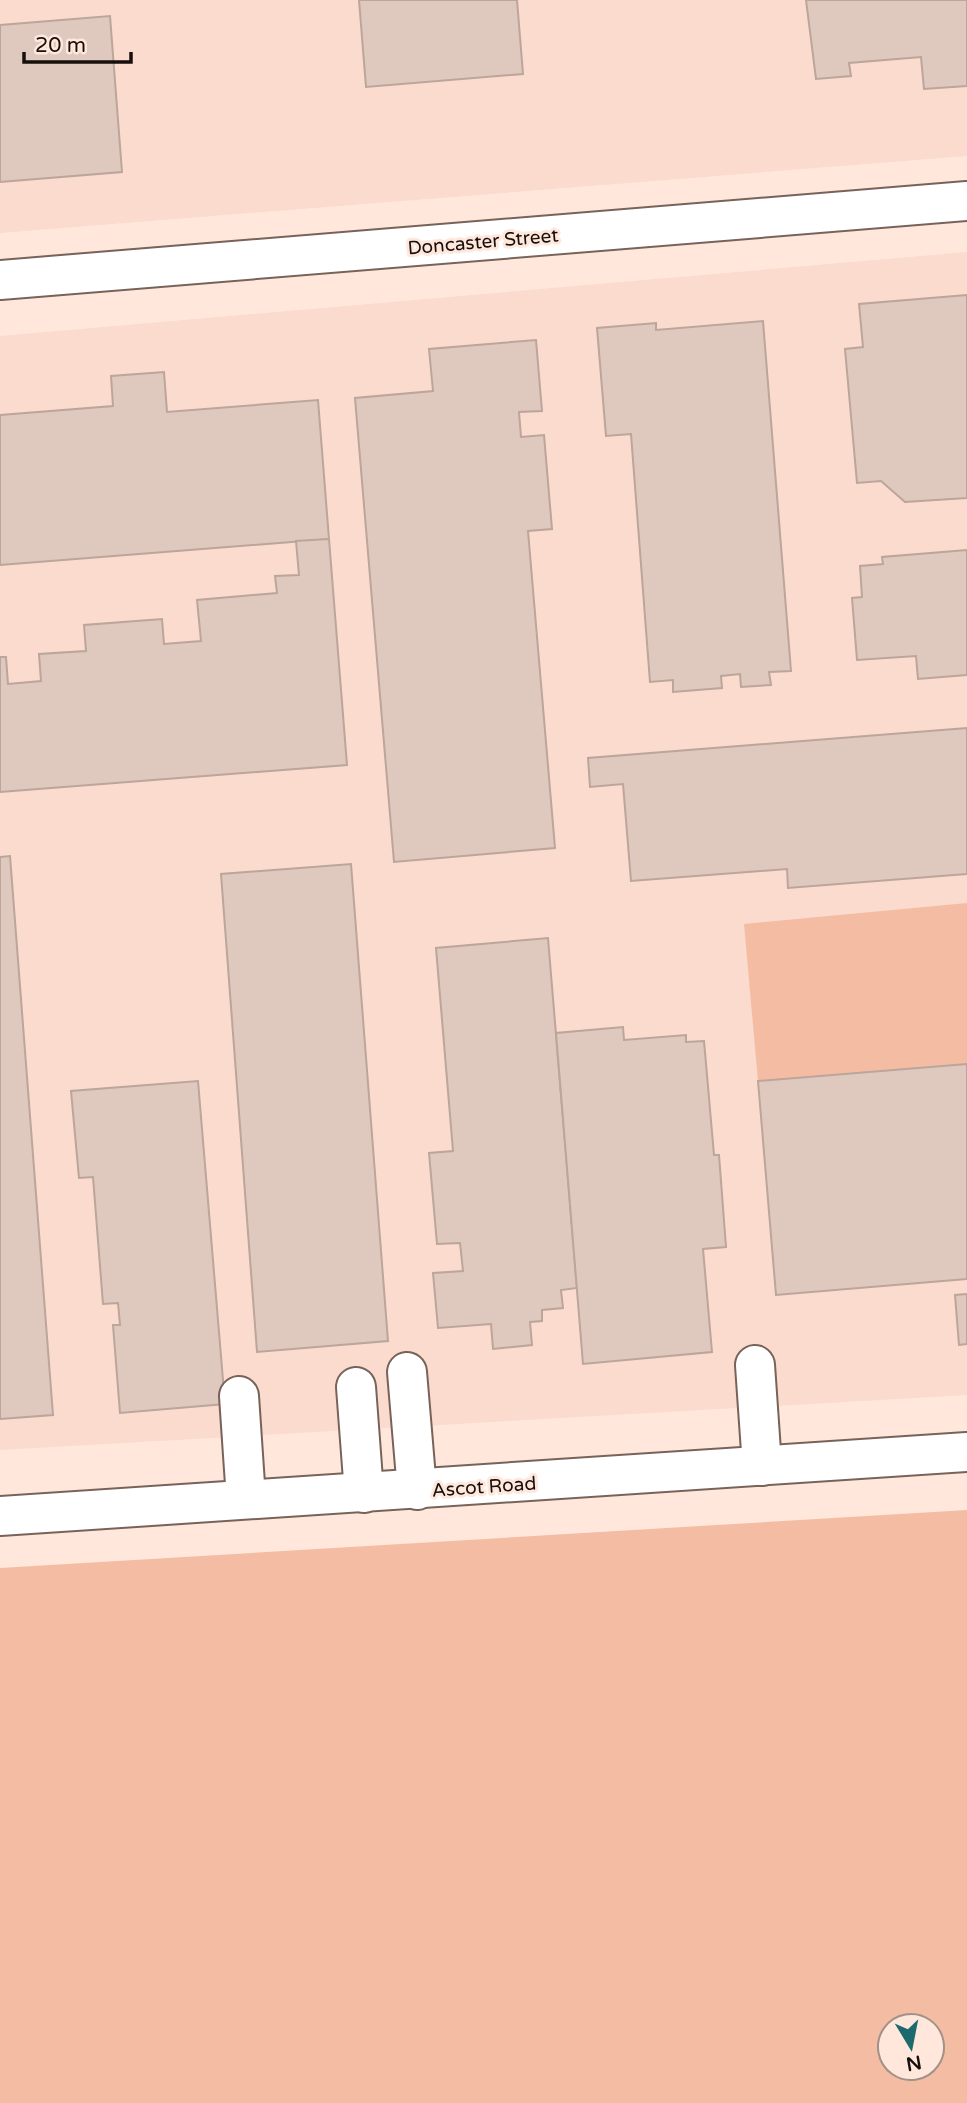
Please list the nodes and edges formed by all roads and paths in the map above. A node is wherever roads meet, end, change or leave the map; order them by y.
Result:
1 (967, 201) edge
2 (0, 280) edge
3 (755, 1365) dead end
4 (407, 1372) dead end
5 (356, 1387) dead end
6 (239, 1396) dead end
7 (967, 1452) edge
8 (762, 1466) junction
9 (417, 1490) junction
10 (364, 1493) junction
11 (246, 1499) junction
12 (0, 1516) edge

1 - 2 street, Doncaster Street
3 - 8 street
4 - 9 street
5 - 10 street
6 - 11 street
7 - 8 street, Ascot Road
8 - 9 street, Ascot Road
9 - 10 street, Ascot Road
10 - 11 street, Ascot Road
11 - 12 street, Ascot Road

